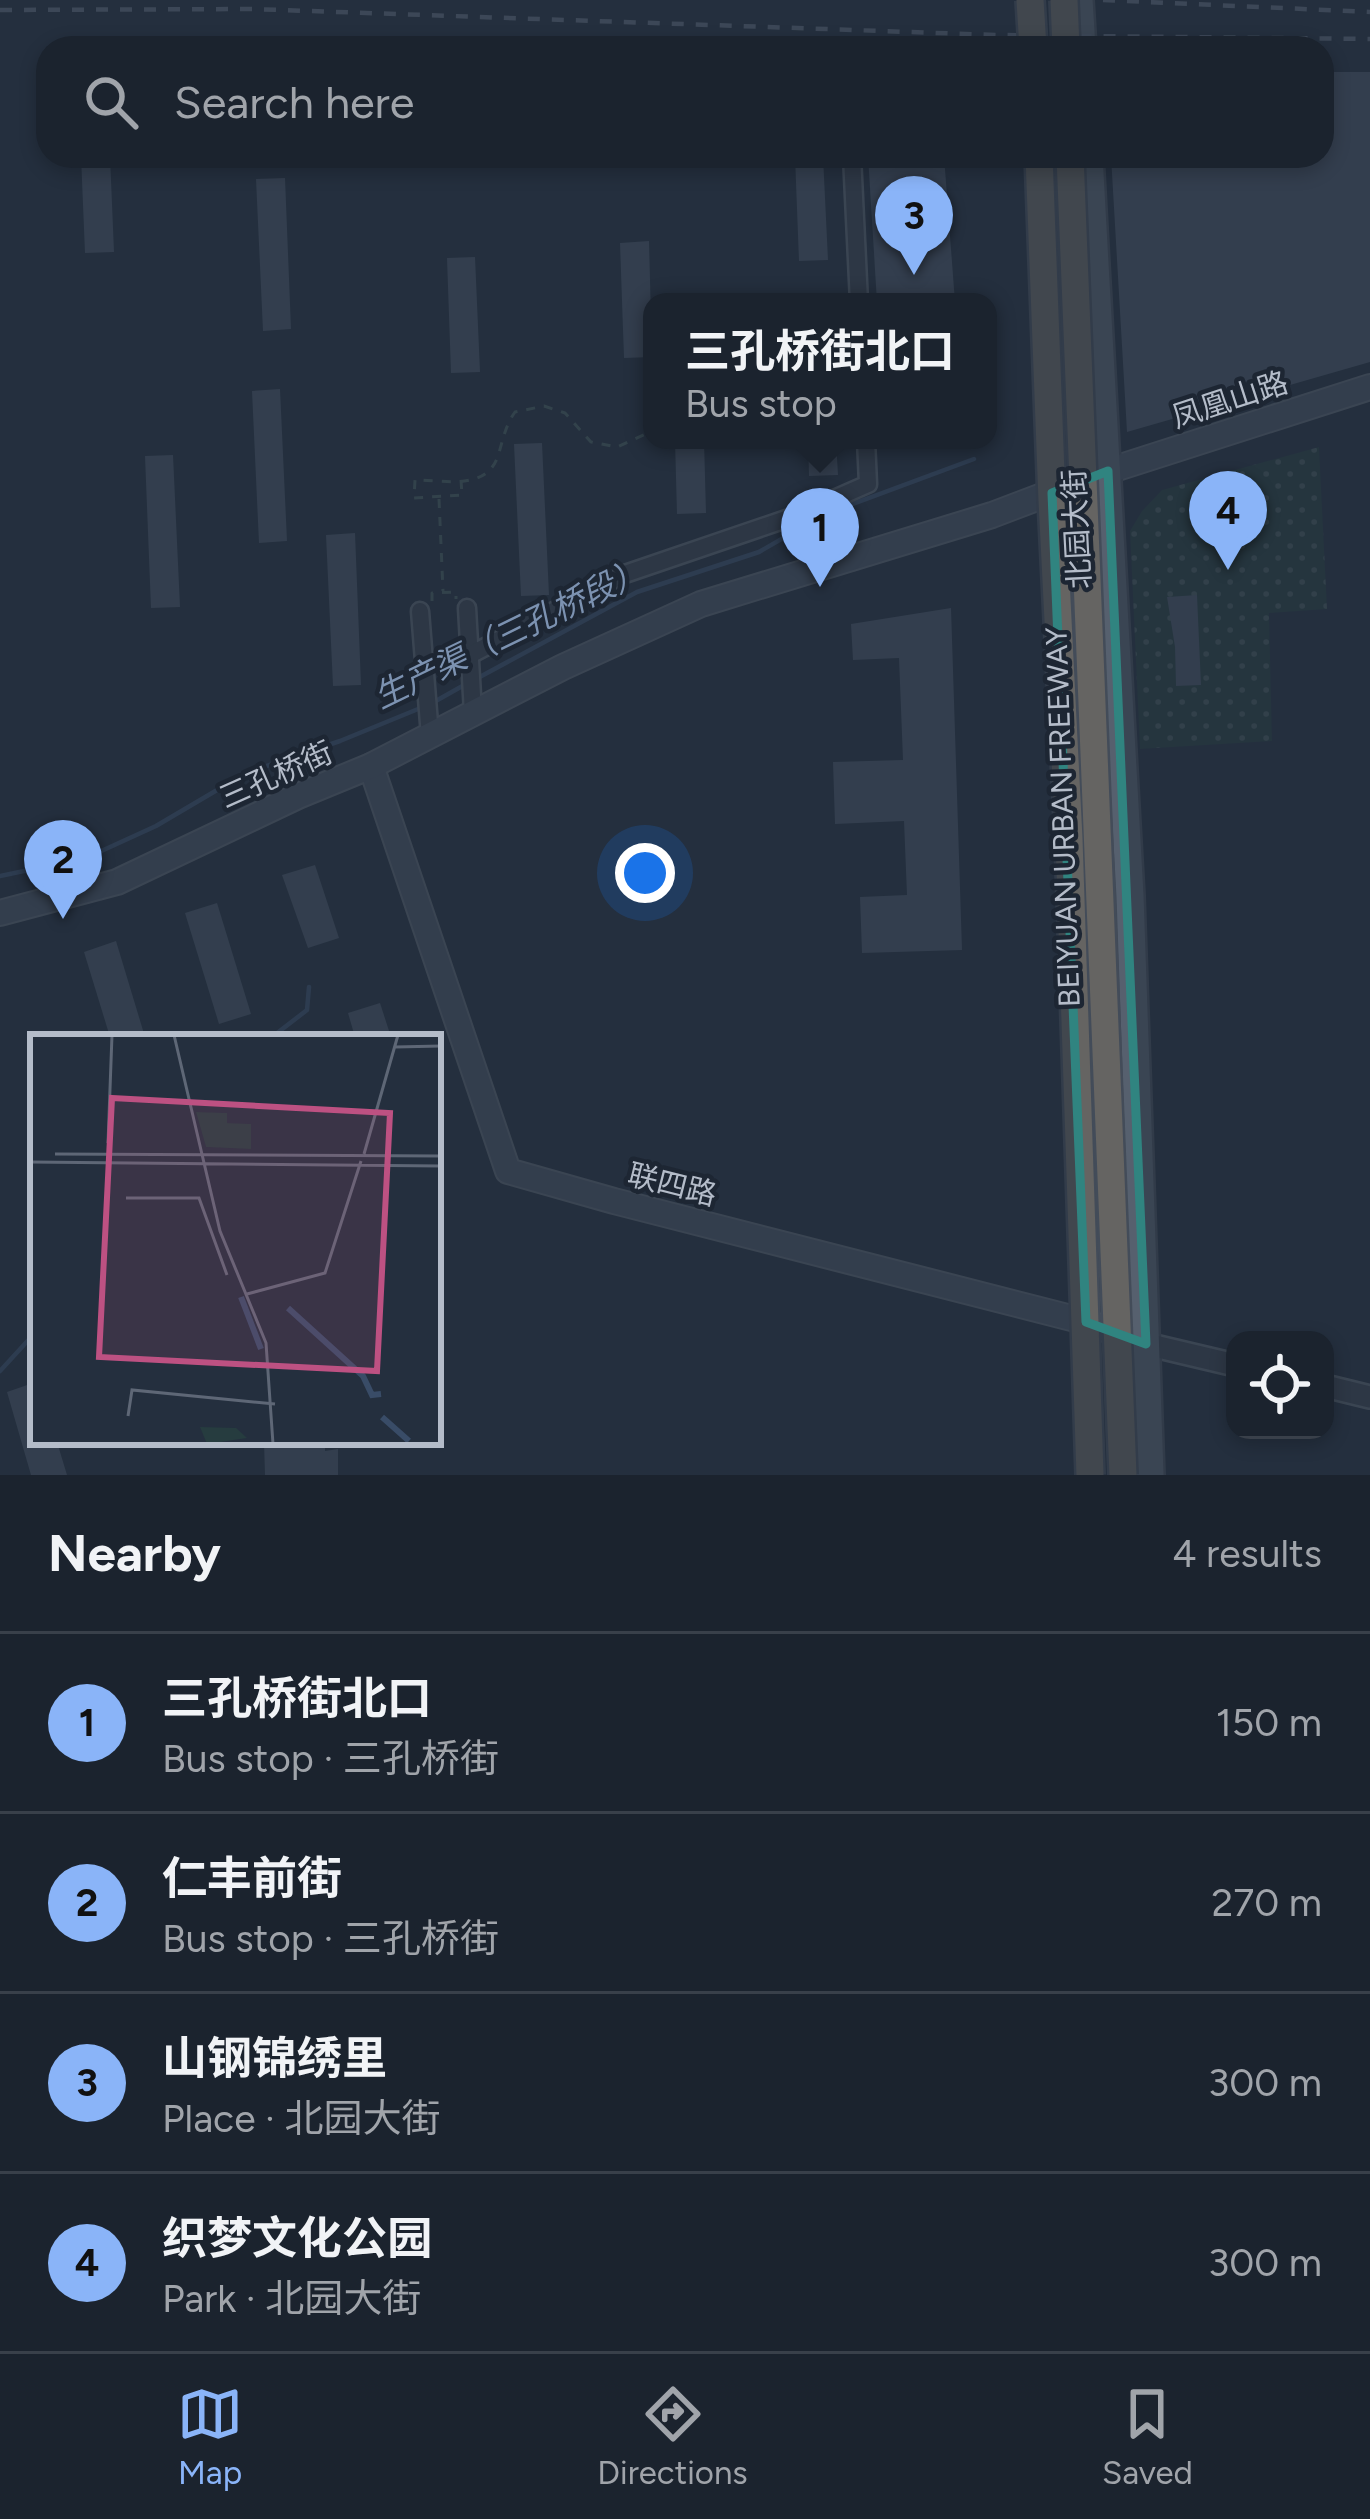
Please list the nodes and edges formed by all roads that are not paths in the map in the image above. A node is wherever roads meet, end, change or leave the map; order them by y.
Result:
1 (1029, 0) edge
2 (1064, 0) edge
3 (1079, 0) edge
4 (1030, 36) edge
5 (1066, 36) edge
6 (1081, 36) edge
7 (853, 168) edge
8 (1035, 168) edge
9 (1036, 168) edge
10 (1070, 168) edge
11 (1090, 168) edge
12 (859, 293) edge
13 (1370, 387) edge
14 (866, 449) edge
15 (1108, 471) junction
16 (1046, 495) junction
17 (467, 608) dead end
18 (420, 610) dead end
19 (470, 663) junction
20 (473, 702) junction
21 (430, 736) junction
22 (370, 766) junction
23 (1069, 839) junction
24 (0, 914) edge
25 (1083, 1321) junction
26 (1146, 1344) junction
27 (1226, 1363) edge
28 (1334, 1388) edge
29 (1370, 1397) edge
30 (1074, 1475) edge
31 (1087, 1475) edge
32 (1123, 1475) edge
33 (1150, 1475) edge

1 - 4 highway, bridge
2 - 5 highway, bridge
3 - 6 main road
7 - 12 street
8 - 16 main road, 北园大街
9 - 23 highway, BEIYUAN URBAN FREEWAY, bridge
10 - 32 highway, BEIYUAN URBAN FREEWAY, bridge
11 - 15 main road, 北园大街
13 - 15 main road, 凤凰山路
14 - 19 street
15 - 16 main road, 三孔桥街
15 - 26 main road, 北园大街
16 - 20 main road, 三孔桥街
16 - 25 main road, 北园大街
17 - 19 street
18 - 21 street
19 - 20 street
20 - 21 main road, 三孔桥街
21 - 22 main road, 三孔桥街
22 - 24 main road, 三孔桥街
22 - 25 main road, 联四路
23 - 30 highway, bridge
23 - 31 highway, BEIYUAN URBAN FREEWAY, bridge
25 - 26 main road, 联四路
25 - 31 main road, 北园大街
26 - 27 street, 联四路
26 - 33 main road, 北园大街
28 - 29 street

